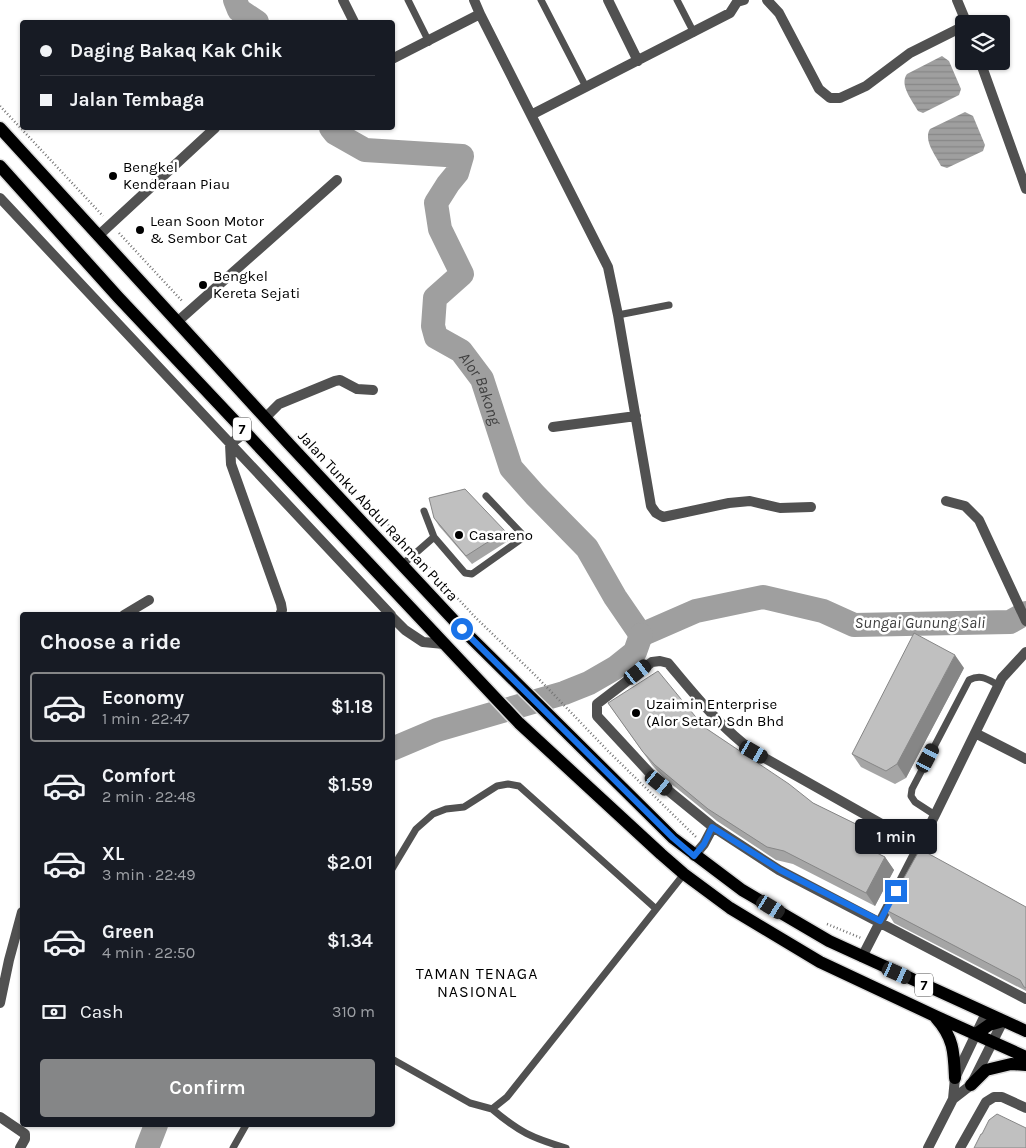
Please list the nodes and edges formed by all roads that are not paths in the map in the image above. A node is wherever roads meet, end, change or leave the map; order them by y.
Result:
1 (343, 0) edge
2 (408, 0) edge
3 (474, 0) edge
4 (540, 0) edge
5 (608, 0) edge
6 (677, 0) edge
7 (768, 0) edge
8 (957, 0) edge
9 (739, 1) edge
10 (480, 14) junction
11 (963, 15) edge
12 (353, 20) edge
13 (955, 30) edge
14 (694, 33) junction
15 (429, 42) junction
16 (395, 59) edge
17 (638, 61) junction
18 (983, 70) edge
19 (586, 87) junction
20 (531, 115) junction
21 (0, 128) edge
22 (213, 130) edge
23 (0, 166) edge
24 (337, 180) dead end
25 (1026, 189) edge
26 (0, 198) edge
27 (98, 236) junction
28 (669, 305) dead end
29 (618, 315) junction
30 (177, 322) junction
31 (373, 390) dead end
32 (636, 416) junction
33 (265, 418) junction
34 (553, 427) dead end
35 (246, 433) junction
36 (230, 444) junction
37 (486, 496) dead end
38 (946, 501) dead end
39 (811, 507) dead end
40 (424, 511) dead end
41 (434, 537) junction
42 (402, 565) junction
43 (149, 600) dead end
44 (129, 612) edge
45 (281, 612) edge
46 (388, 612) edge
47 (395, 619) edge
48 (1026, 621) edge
49 (444, 644) junction
50 (1026, 652) edge
51 (1000, 682) junction
52 (975, 733) junction
53 (1026, 759) edge
54 (935, 815) junction
55 (712, 827) junction
56 (919, 845) junction
57 (694, 856) junction
58 (395, 864) edge
59 (684, 874) junction
60 (655, 908) junction
61 (20, 919) edge
62 (880, 921) junction
63 (862, 957) junction
64 (1026, 999) edge
65 (0, 1003) edge
66 (986, 1013) junction
67 (935, 1016) junction
68 (1003, 1021) junction
69 (1026, 1031) edge
70 (976, 1034) junction
71 (994, 1042) junction
72 (1026, 1057) edge
73 (395, 1061) edge
74 (1026, 1065) edge
75 (954, 1078) junction
76 (971, 1085) junction
77 (953, 1099) junction
78 (1026, 1108) edge
79 (492, 1109) junction
80 (0, 1117) edge
81 (245, 1127) edge
82 (20, 1148) edge
83 (233, 1148) edge
84 (566, 1148) edge
85 (928, 1148) edge
86 (960, 1148) edge

1 - 12 street
2 - 15 lane
3 - 10 street
4 - 19 lane
5 - 17 street
6 - 14 lane
7 - 13 street
8 - 11 street
9 - 14 street
10 - 15 street
10 - 20 street
14 - 17 street
15 - 16 street
17 - 19 street
18 - 25 street
19 - 20 street
20 - 29 street
21 - 27 main road, Jalan Tunku Abdul Rahman Putra / 7
22 - 27 street
23 - 35 main road, 7
24 - 30 street
26 - 36 street
27 - 30 main road, Jalan Tunku Abdul Rahman Putra / 7
28 - 29 lane
29 - 32 street
30 - 33 main road, Jalan Tunku Abdul Rahman Putra / 7
31 - 33 street
32 - 34 street
32 - 39 street
33 - 42 main road, Jalan Tunku Abdul Rahman Putra / 7
35 - 36 street
35 - 49 main road, 7
36 - 45 street
36 - 46 street
37 - 41 lane
38 - 48 street
40 - 41 lane
41 - 42 lane
42 - 57 main road, Jalan Tunku Abdul Rahman Putra / 7
43 - 44 street
47 - 49 street
49 - 59 main road, 7
50 - 51 street
51 - 52 street
51 - 54 lane
52 - 53 street
52 - 54 street
54 - 56 street
55 - 56 street
55 - 57 street
55 - 62 street
56 - 62 street
57 - 63 main road, Jalan Tunku Abdul Rahman Putra / 7
58 - 60 lane
59 - 60 lane
59 - 67 main road, 7
60 - 79 lane
61 - 65 street
62 - 63 street
62 - 64 street
63 - 66 main road, Jalan Tunku Abdul Rahman Putra / 7
66 - 68 main road, Jalan Tunku Abdul Rahman Putra / 7
66 - 70 street
67 - 70 main road, 7
67 - 75 main road
68 - 69 main road, Jalan Tunku Abdul Rahman Putra / 7
68 - 70 main road
68 - 71 street
70 - 71 main road, 7
70 - 75 street
71 - 72 main road, 7
71 - 76 street
73 - 79 lane
74 - 76 main road
75 - 77 street
76 - 77 street
77 - 85 street
78 - 86 street
79 - 84 lane
80 - 82 street
81 - 83 lane

